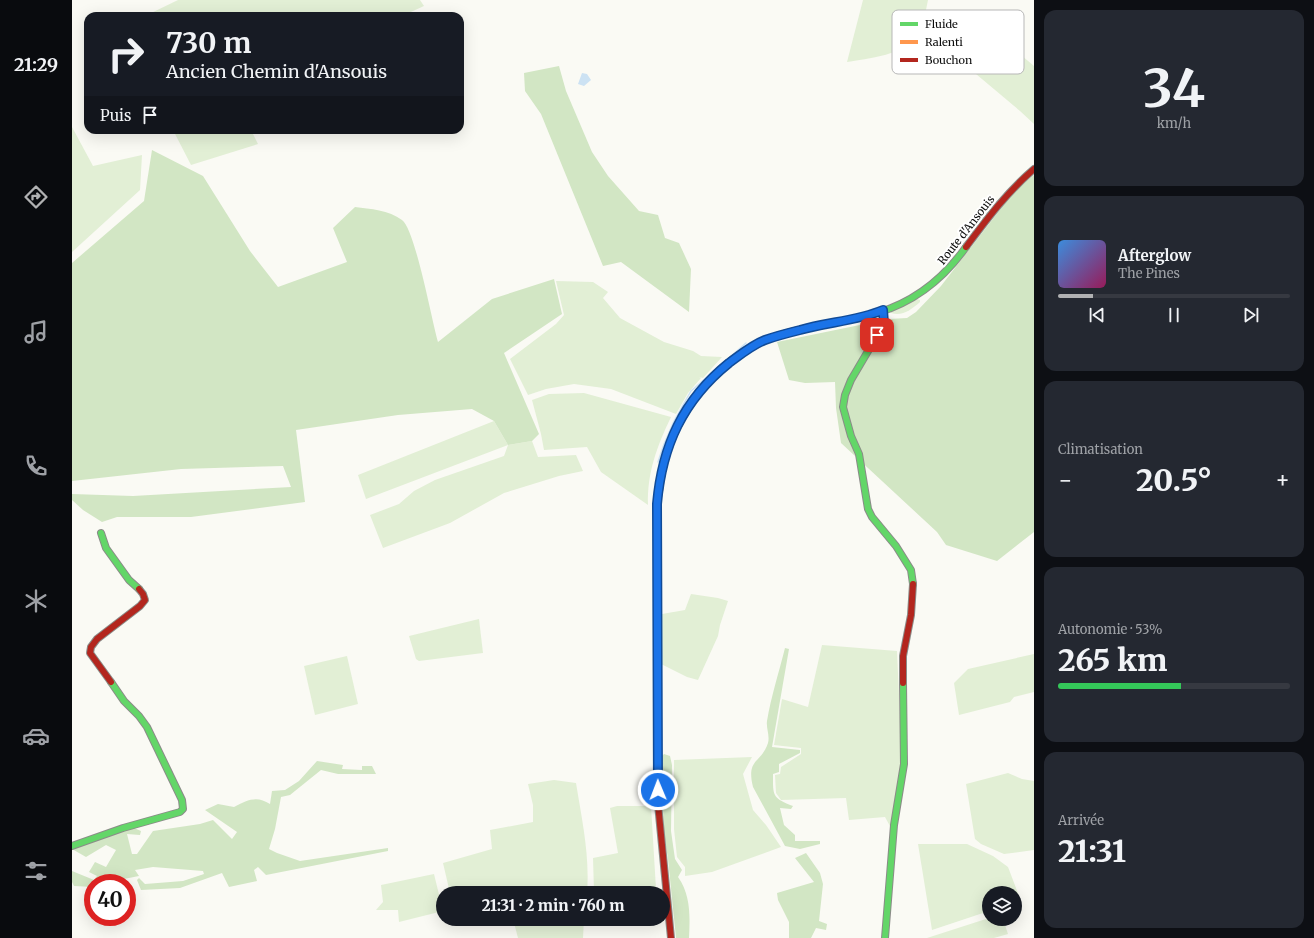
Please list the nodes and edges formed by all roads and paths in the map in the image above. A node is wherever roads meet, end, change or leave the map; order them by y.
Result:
1 (1034, 169) edge
2 (883, 310) junction
3 (101, 533) dead end
4 (72, 846) edge
5 (671, 938) edge
6 (885, 938) edge

1 - 2 street, Route d'Ansouis
2 - 5 street, Route d'Ansouis
2 - 6 street
3 - 4 street

